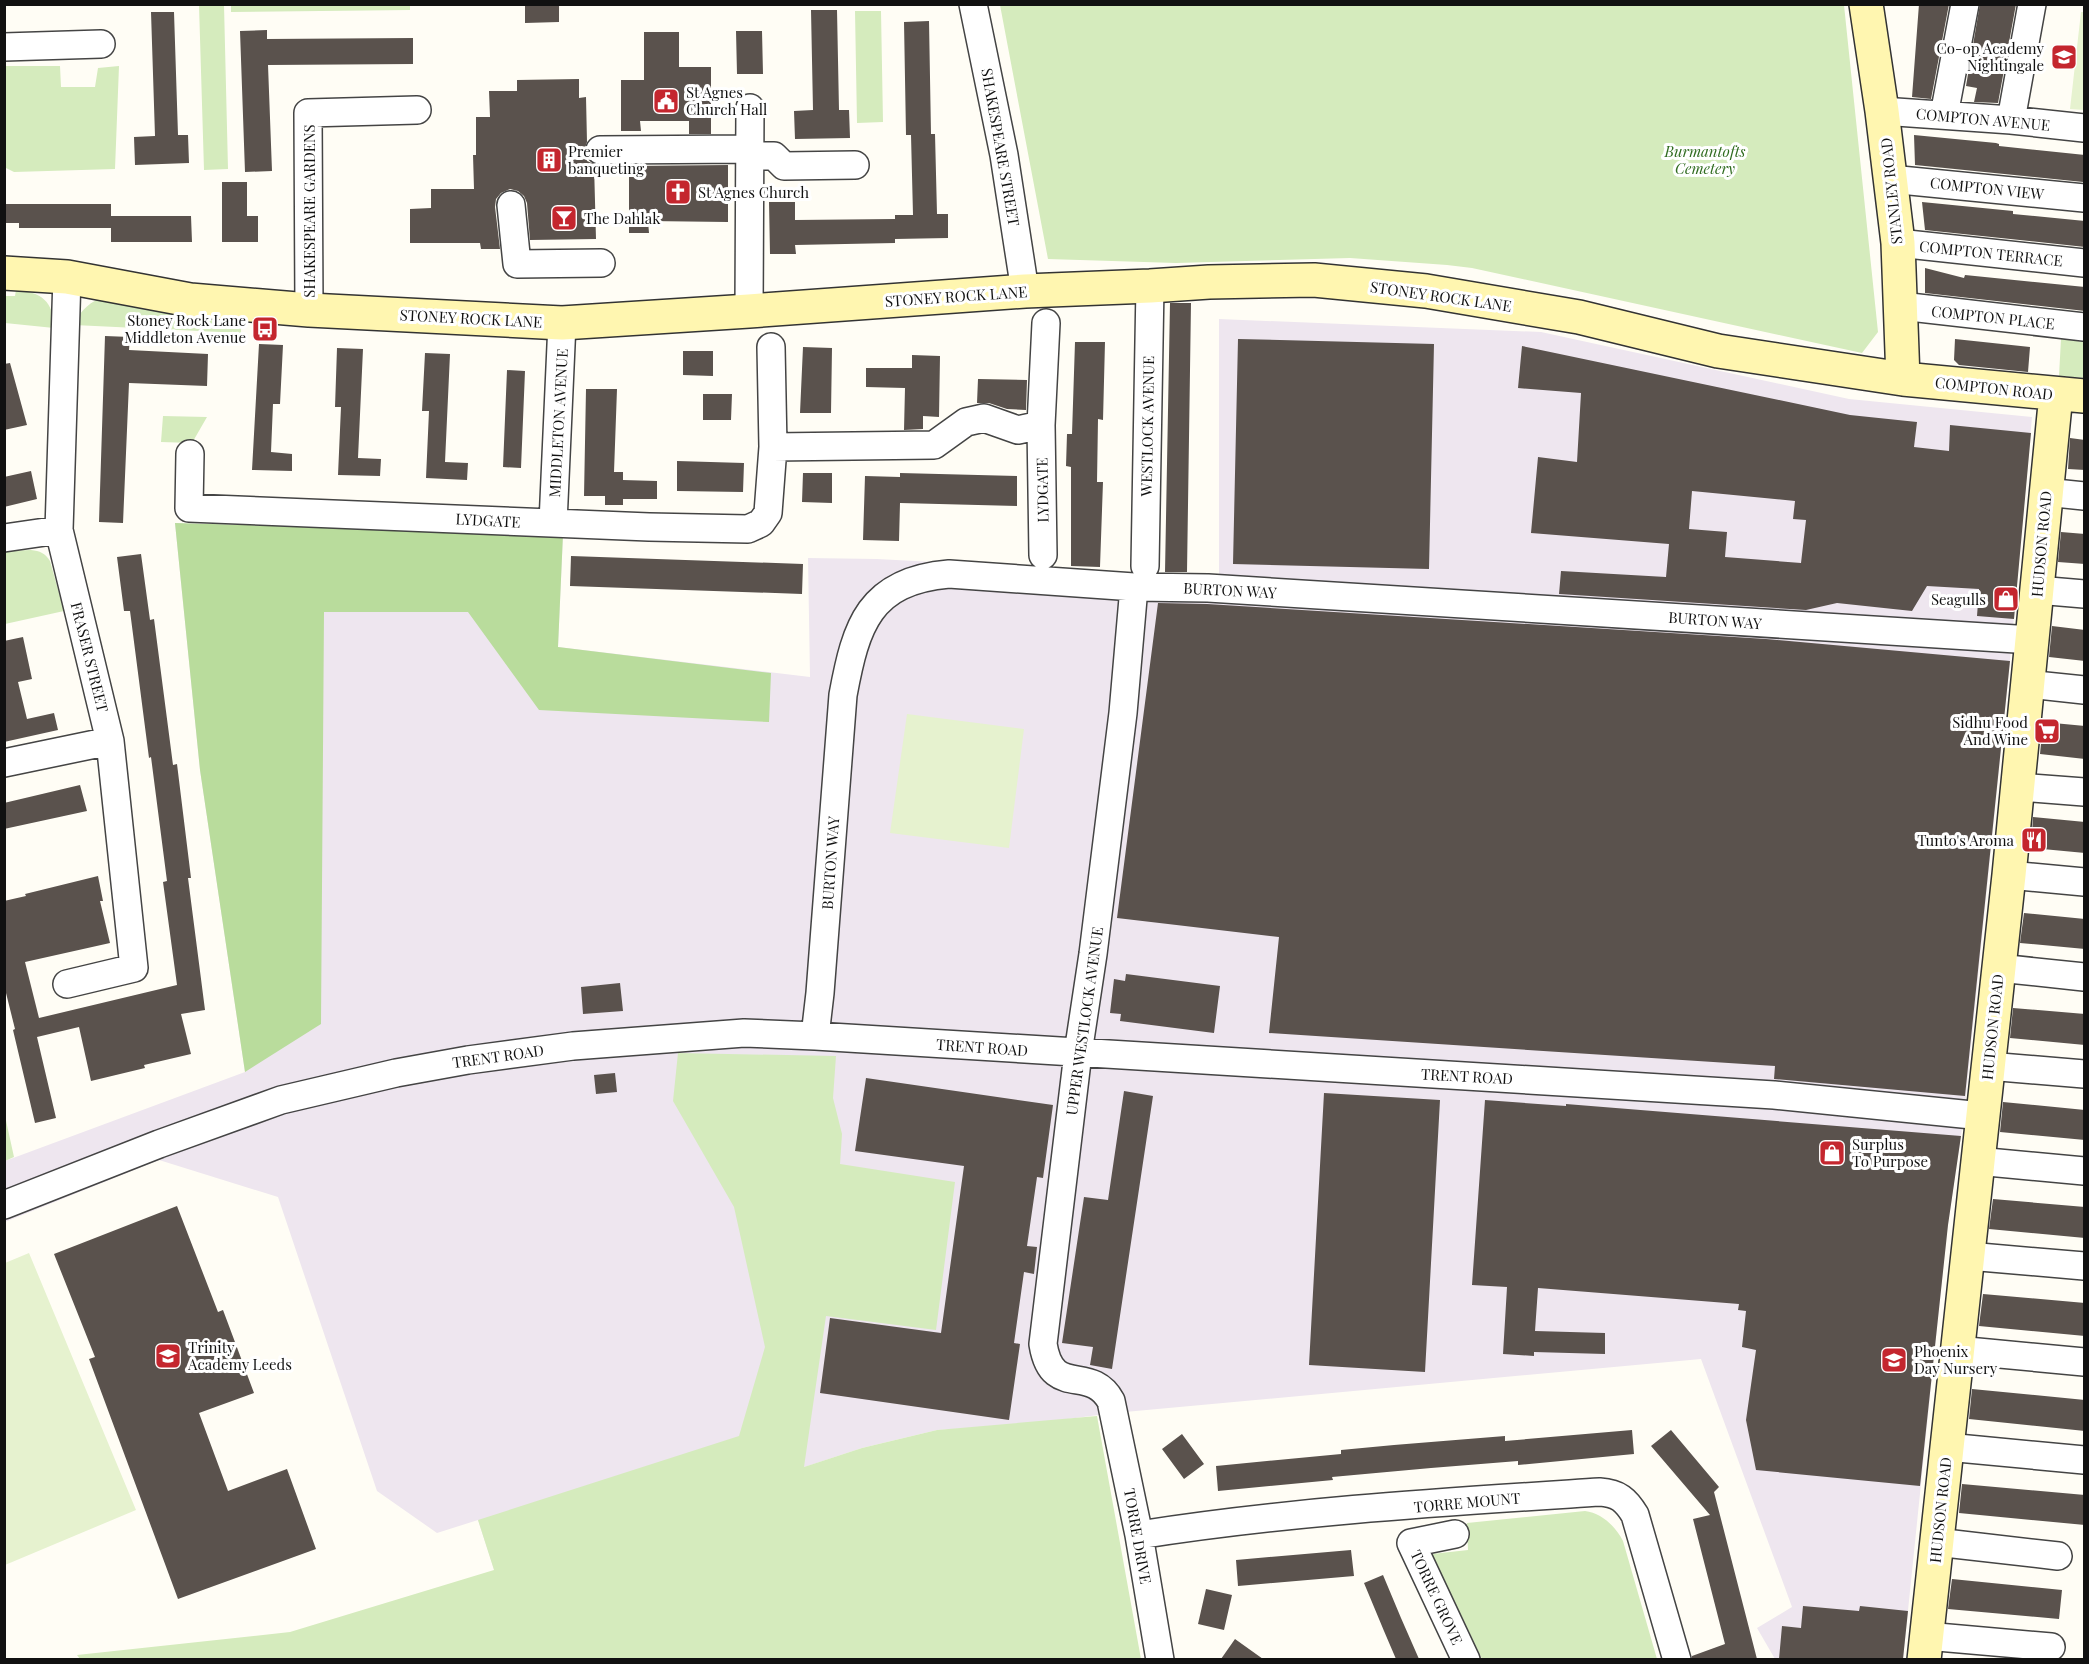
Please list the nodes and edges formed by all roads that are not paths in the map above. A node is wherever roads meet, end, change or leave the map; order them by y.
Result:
1 (974, 4) edge
2 (1866, 4) edge
3 (1965, 4) edge
4 (2032, 4) edge
5 (101, 44) dead end
6 (4, 47) edge
7 (750, 108) dead end
8 (417, 110) dead end
9 (1882, 111) junction
10 (1944, 115) junction
11 (2011, 120) junction
12 (2085, 128) edge
13 (600, 150) dead end
14 (750, 153) junction
15 (855, 165) dead end
16 (1890, 178) junction
17 (2085, 198) edge
18 (512, 205) dead end
19 (1898, 243) junction
20 (601, 263) dead end
21 (2085, 263) edge
22 (4, 273) edge
23 (67, 277) junction
24 (1150, 286) junction
25 (1025, 291) junction
26 (1901, 306) junction
27 (309, 310) junction
28 (749, 312) junction
29 (562, 323) junction
30 (1046, 323) dead end
31 (2085, 327) edge
32 (771, 347) dead end
33 (1903, 379) junction
34 (2070, 395) edge
35 (1041, 425) junction
36 (773, 447) junction
37 (190, 454) dead end
38 (2045, 492) junction
39 (2085, 496) edge
40 (553, 523) junction
41 (58, 530) junction
42 (4, 538) edge
43 (1043, 555) dead end
44 (1140, 577) junction
45 (2037, 590) junction
46 (2085, 594) edge
47 (2032, 640) junction
48 (2027, 684) junction
49 (2085, 690) edge
50 (110, 741) junction
51 (4, 763) edge
52 (2018, 787) junction
53 (2085, 792) edge
54 (2009, 874) junction
55 (2085, 882) edge
56 (1999, 968) junction
57 (2085, 977) edge
58 (67, 984) dead end
59 (815, 1036) junction
60 (1078, 1053) junction
61 (1988, 1066) junction
62 (2085, 1074) edge
63 (1982, 1116) junction
64 (1977, 1161) junction
65 (2085, 1171) edge
66 (4, 1205) edge
67 (1968, 1256) junction
68 (2085, 1266) edge
69 (1957, 1350) junction
70 (2085, 1362) edge
71 (1114, 1413) joint
72 (1947, 1447) junction
73 (2085, 1460) edge
74 (1455, 1534) dead end
75 (1139, 1535) junction
76 (1936, 1542) junction
77 (2058, 1556) dead end
78 (2051, 1647) dead end
79 (1925, 1648) edge
80 (1160, 1659) edge
81 (1466, 1659) edge
82 (1677, 1659) edge

1 - 25 street, SHAKESPEARE STREET
2 - 9 street, STANLEY ROAD
3 - 10 street
4 - 11 street
5 - 6 street
7 - 14 street
8 - 27 street, SHAKESPEARE GARDENS
9 - 10 street, COMPTON AVENUE
9 - 16 street, STANLEY ROAD
10 - 11 street, COMPTON AVENUE
11 - 12 street, COMPTON AVENUE
13 - 14 street
14 - 15 street
14 - 28 street
16 - 17 street, COMPTON VIEW
16 - 19 street, STANLEY ROAD
18 - 20 street
19 - 21 street, COMPTON TERRACE
19 - 26 street, STANLEY ROAD
22 - 23 street, STONEY ROCK LANE
23 - 27 street, STONEY ROCK LANE
23 - 41 street, FRASER STREET
24 - 25 street, STONEY ROCK LANE
24 - 33 street, STONEY ROCK LANE
24 - 44 street, WESTLOCK AVENUE
25 - 28 street, STONEY ROCK LANE
26 - 31 street, COMPTON PLACE
26 - 33 street, STANLEY ROAD
27 - 29 street, STONEY ROCK LANE
28 - 29 street, STONEY ROCK LANE
29 - 40 street, MIDDLETON AVENUE
30 - 35 street, LYDGATE
32 - 36 street, LYDGATE
33 - 34 street, COMPTON ROAD
34 - 38 street, HUDSON ROAD
35 - 36 street
35 - 43 street, LYDGATE
36 - 40 street, LYDGATE
37 - 40 street, LYDGATE
38 - 39 street
38 - 45 street, HUDSON ROAD
41 - 42 street
41 - 50 street, FRASER STREET
44 - 47 street, BURTON WAY
44 - 59 street, BURTON WAY
44 - 60 street, UPPER WESTLOCK AVENUE
45 - 46 street
45 - 47 street, HUDSON ROAD
47 - 48 street, HUDSON ROAD
48 - 49 street
48 - 52 street, HUDSON ROAD
50 - 51 street
50 - 58 street, FRASER STREET
52 - 53 street
52 - 54 street, HUDSON ROAD
54 - 55 street
54 - 56 street, HUDSON ROAD
56 - 57 street
56 - 61 street, HUDSON ROAD
59 - 60 street, TRENT ROAD
59 - 66 street, TRENT ROAD
60 - 63 street, TRENT ROAD
60 - 71 street, UPPER WESTLOCK AVENUE
61 - 62 street
61 - 63 street, HUDSON ROAD
63 - 64 street, HUDSON ROAD
64 - 65 street
64 - 67 street, HUDSON ROAD
67 - 68 street
67 - 69 street, HUDSON ROAD
69 - 70 street
69 - 72 street, HUDSON ROAD
71 - 75 street, TORRE DRIVE
72 - 73 street
72 - 76 street, HUDSON ROAD
74 - 81 street, TORRE GROVE
75 - 80 street, TORRE DRIVE
75 - 82 street, TORRE MOUNT
76 - 77 street
76 - 79 street, HUDSON ROAD
78 - 79 street

